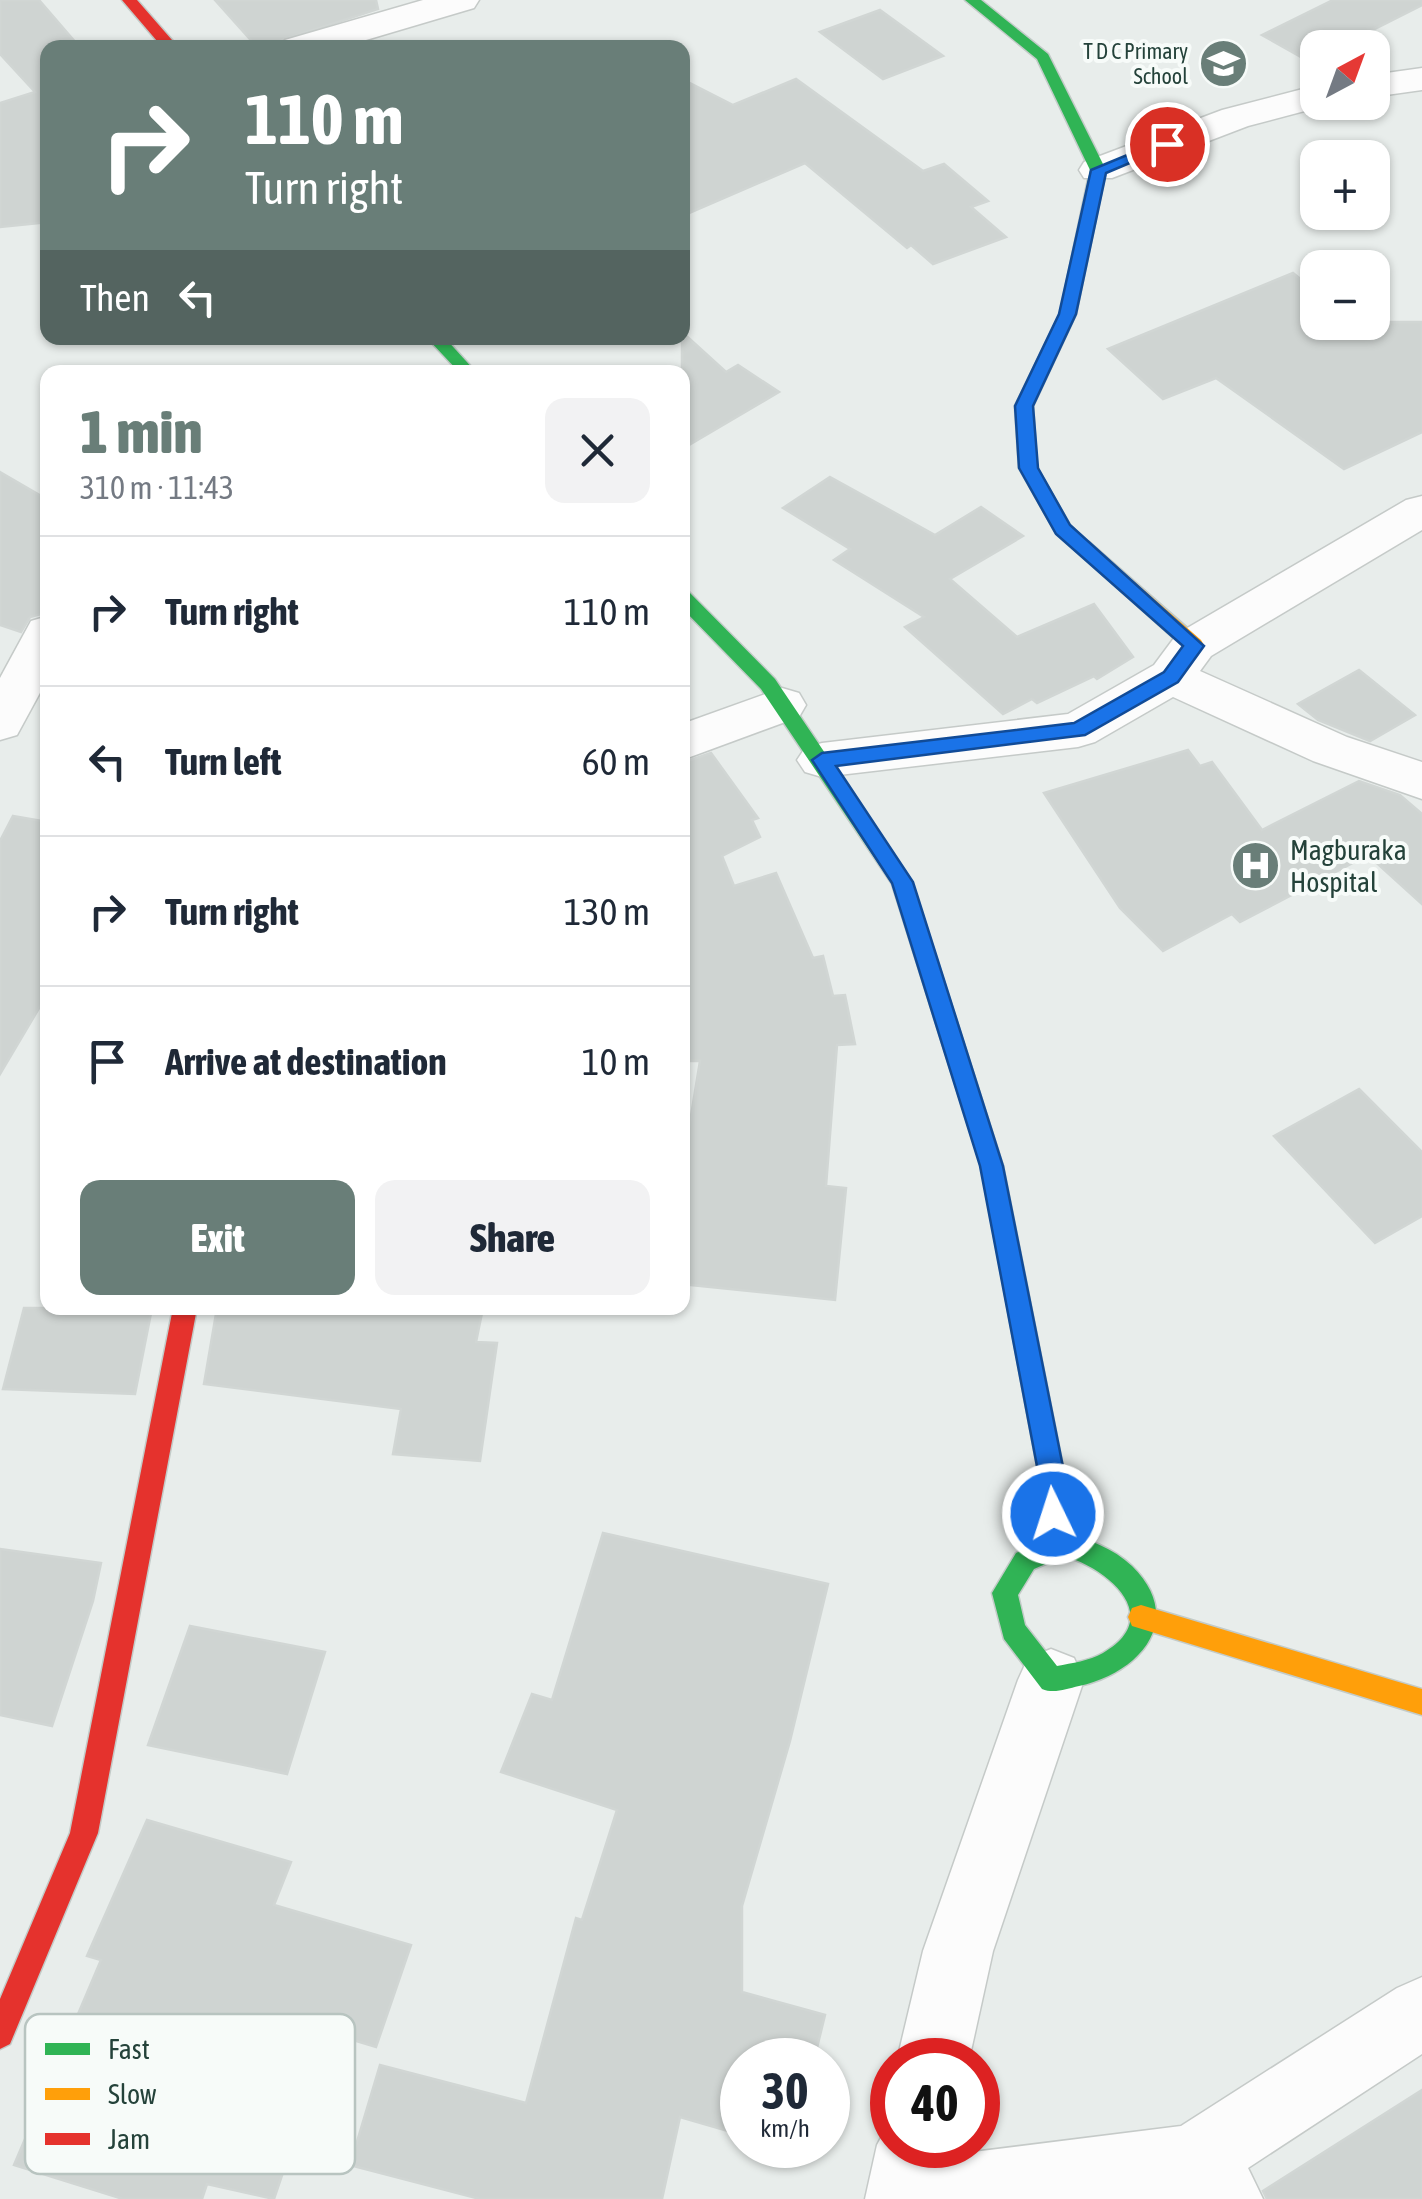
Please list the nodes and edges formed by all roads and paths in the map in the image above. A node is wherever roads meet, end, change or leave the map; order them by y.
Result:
1 (129, 0) edge
2 (461, 0) edge
3 (972, 0) edge
4 (165, 40) edge
5 (325, 40) edge
6 (1422, 79) edge
7 (1390, 83) edge
8 (1300, 101) edge
9 (1098, 170) junction
10 (443, 345) edge
11 (461, 365) edge
12 (1422, 510) edge
13 (690, 605) edge
14 (40, 647) edge
15 (1183, 661) junction
16 (782, 705) junction
17 (0, 723) edge
18 (690, 740) edge
19 (822, 760) junction
20 (1422, 781) edge
21 (184, 1315) edge
22 (1053, 1546) junction
23 (1142, 1618) junction
24 (1051, 1680) junction
25 (1422, 1702) edge
26 (1422, 2012) edge
27 (0, 2034) edge
28 (938, 2038) edge
29 (909, 2168) edge
30 (1209, 2180) edge
31 (902, 2199) edge

1 - 4 street
2 - 5 street
3 - 9 street
6 - 7 street
8 - 9 street
9 - 15 street
10 - 11 street
12 - 15 street
13 - 16 street
14 - 17 street
15 - 19 street
15 - 20 street
16 - 18 street
16 - 19 street
19 - 22 street
21 - 27 street
22 - 23 street
22 - 24 street
23 - 24 street
23 - 25 street
24 - 28 street
26 - 30 street
29 - 31 street
30 - 31 street

